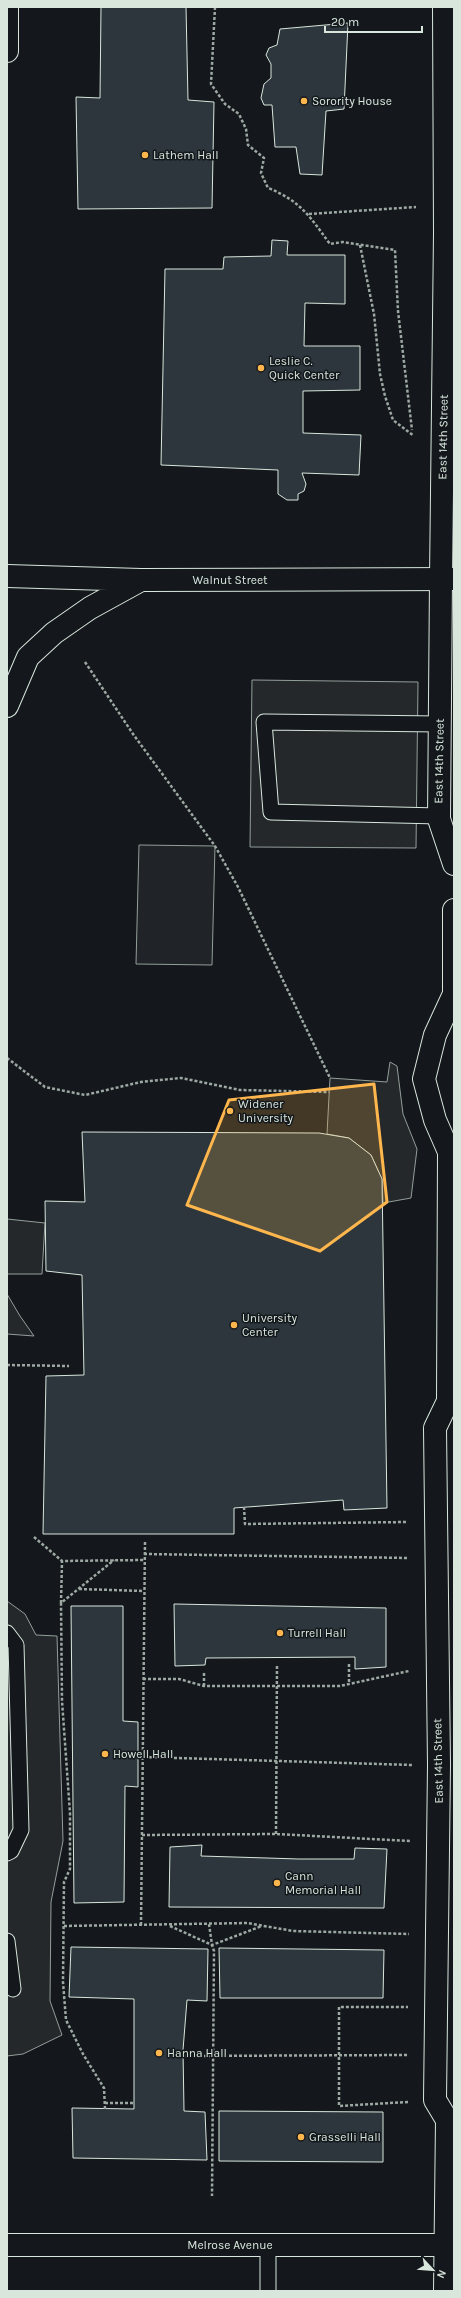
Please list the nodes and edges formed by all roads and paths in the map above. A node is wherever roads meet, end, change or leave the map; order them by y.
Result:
1 (7, 7) edge
2 (215, 7) edge
3 (444, 7) edge
4 (7, 51) edge
5 (446, 206) junction
6 (309, 214) junction
7 (450, 233) edge
8 (360, 244) junction
9 (7, 576) edge
10 (447, 579) edge
11 (141, 580) junction
12 (85, 662) dead end
13 (7, 706) edge
14 (440, 724) junction
15 (439, 816) junction
16 (454, 864) edge
17 (454, 910) edge
18 (454, 997) edge
19 (7, 1058) edge
20 (330, 1078) dead end
21 (329, 1092) dead end
22 (452, 1148) edge
23 (7, 1365) edge
24 (69, 1366) dead end
25 (452, 1403) edge
26 (244, 1507) dead end
27 (436, 1522) junction
28 (34, 1537) dead end
29 (145, 1542) dead end
30 (144, 1554) junction
31 (437, 1558) junction
32 (114, 1560) junction
33 (144, 1560) junction
34 (62, 1561) junction
35 (78, 1589) junction
36 (144, 1591) junction
37 (61, 1603) junction
38 (7, 1633) edge
39 (277, 1664) dead end
40 (349, 1664) dead end
41 (437, 1665) junction
42 (204, 1671) dead end
43 (143, 1680) junction
44 (349, 1683) junction
45 (204, 1686) junction
46 (277, 1687) junction
47 (144, 1757) junction
48 (276, 1761) junction
49 (439, 1766) junction
50 (276, 1834) junction
51 (142, 1835) junction
52 (438, 1843) junction
53 (7, 1853) edge
54 (209, 1924) junction
55 (141, 1925) junction
56 (168, 1925) junction
57 (64, 1926) junction
58 (263, 1926) junction
59 (436, 1935) junction
60 (7, 1941) edge
61 (212, 1945) junction
62 (13, 1989) dead end
63 (437, 2007) junction
64 (213, 2055) junction
65 (437, 2055) junction
66 (184, 2056) dead end
67 (340, 2057) junction
68 (105, 2103) junction
69 (134, 2103) dead end
70 (105, 2108) dead end
71 (448, 2112) edge
72 (212, 2196) dead end
73 (13, 2245) edge
74 (268, 2245) junction
75 (449, 2245) edge
76 (268, 2291) edge
77 (445, 2291) edge

1 - 4 street
2 - 6 path
3 - 5 street, East 14th Street
5 - 6 path
5 - 7 street, East 14th Street
6 - 8 path
7 - 10 street, East 14th Street
8 - 8 path
9 - 11 street, Walnut Street
10 - 11 street, Walnut Street
10 - 14 street, East 14th Street
11 - 13 street
12 - 20 path
14 - 15 street, East 14th Street
14 - 15 lane
15 - 16 street, East 14th Street
17 - 18 street, East 14th Street
18 - 22 street, East 14th Street
19 - 21 path
22 - 25 street, East 14th Street
23 - 24 path
25 - 27 street, East 14th Street
26 - 27 path
27 - 31 street, East 14th Street
28 - 34 path
29 - 30 path
30 - 31 path
30 - 33 path
31 - 41 street, East 14th Street
32 - 33 path
32 - 34 path
32 - 35 path
33 - 36 path
34 - 37 path
35 - 36 path
35 - 37 path
36 - 43 path
37 - 57 path
38 - 53 lane
39 - 46 path
40 - 44 path
41 - 44 path
41 - 49 street, East 14th Street
42 - 45 path
43 - 45 path
43 - 47 path
44 - 46 path
45 - 46 path
46 - 48 path
47 - 48 path
47 - 51 path
48 - 49 path
48 - 50 path
49 - 52 street, East 14th Street
50 - 51 path
50 - 52 path
51 - 55 path
52 - 59 street, East 14th Street
54 - 56 path
54 - 58 path
54 - 61 path
55 - 56 path
55 - 57 path
56 - 61 path
57 - 68 path
58 - 59 path
58 - 61 path
59 - 63 street, East 14th Street
60 - 62 lane
61 - 64 path
63 - 65 street, East 14th Street
63 - 67 path
64 - 66 path
64 - 67 path
64 - 72 path
65 - 67 path
65 - 71 street, East 14th Street
67 - 71 path
68 - 69 path
68 - 70 path
71 - 75 street, East 14th Street
73 - 74 street, Melrose Avenue
74 - 75 street, Melrose Avenue
74 - 76 lane
75 - 77 street, East 14th Street

